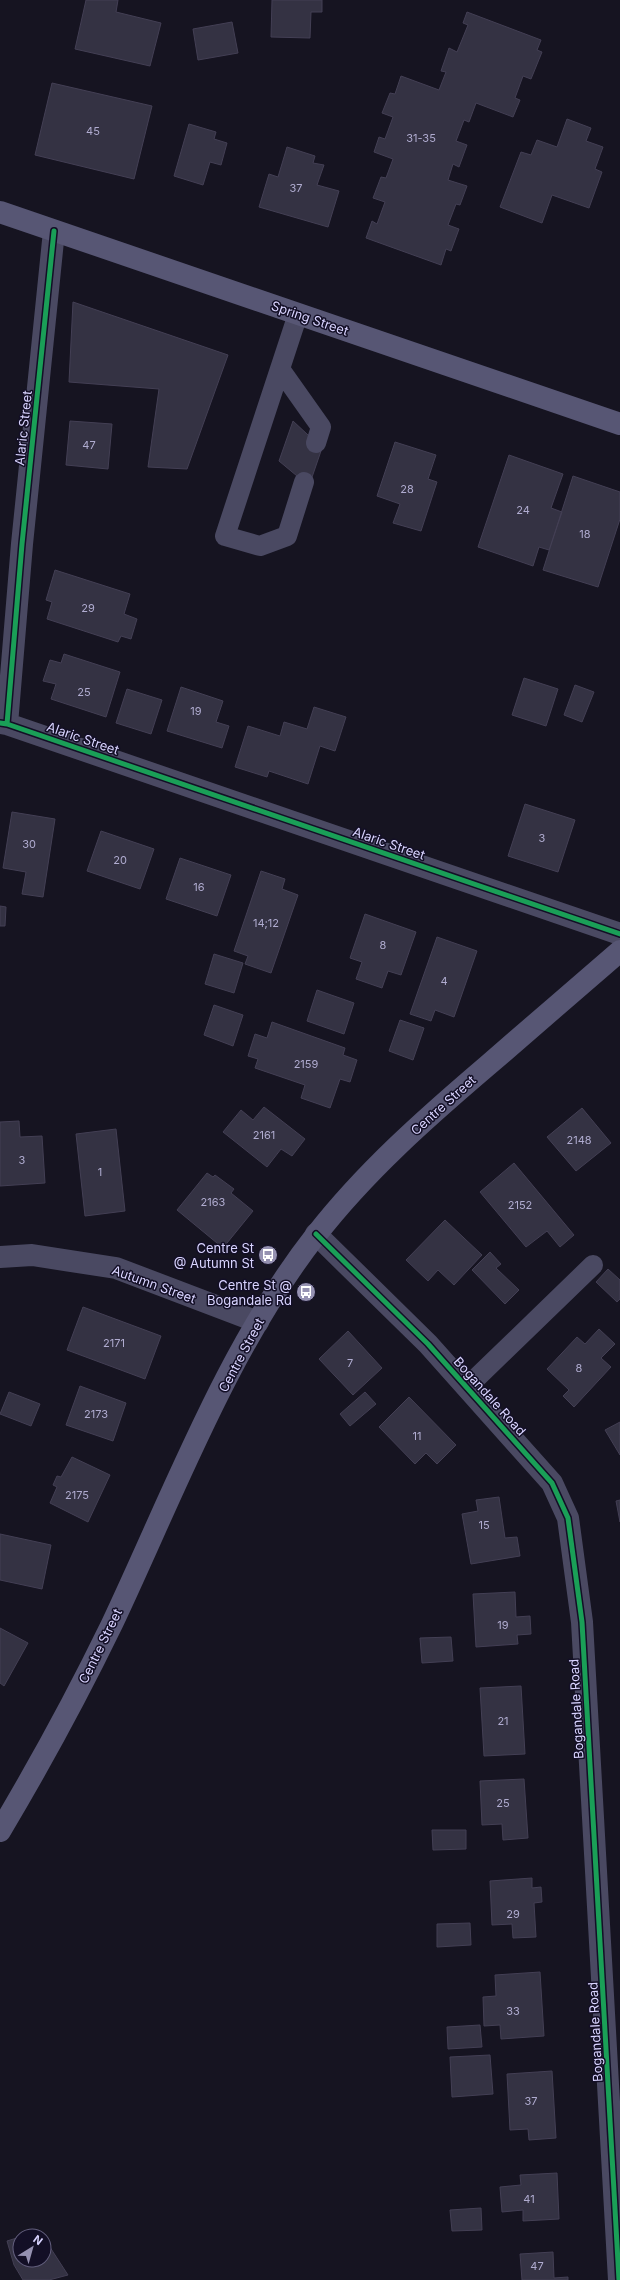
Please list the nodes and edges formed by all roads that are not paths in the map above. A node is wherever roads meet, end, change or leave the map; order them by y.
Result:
1 (0, 212) edge
2 (54, 231) junction
3 (298, 314) junction
4 (280, 369) junction
5 (620, 424) edge
6 (316, 443) dead end
7 (304, 482) dead end
8 (4, 724) edge
9 (620, 934) edge
10 (620, 951) edge
11 (316, 1234) junction
12 (0, 1257) edge
13 (593, 1265) dead end
14 (258, 1322) junction
15 (467, 1387) junction
16 (0, 1831) edge
17 (619, 2280) edge

1 - 2 main road, Spring Street
2 - 3 main road, Spring Street
2 - 8 street, Alaric Street
3 - 4 lane
3 - 5 main road, Spring Street
4 - 6 lane
4 - 7 lane
8 - 9 street, Alaric Street
10 - 11 main road, Centre Street
11 - 14 main road, Centre Street
11 - 15 street, Bogandale Road
12 - 14 street, Autumn Street
13 - 15 lane
14 - 16 main road, Centre Street
15 - 17 street, Bogandale Road

